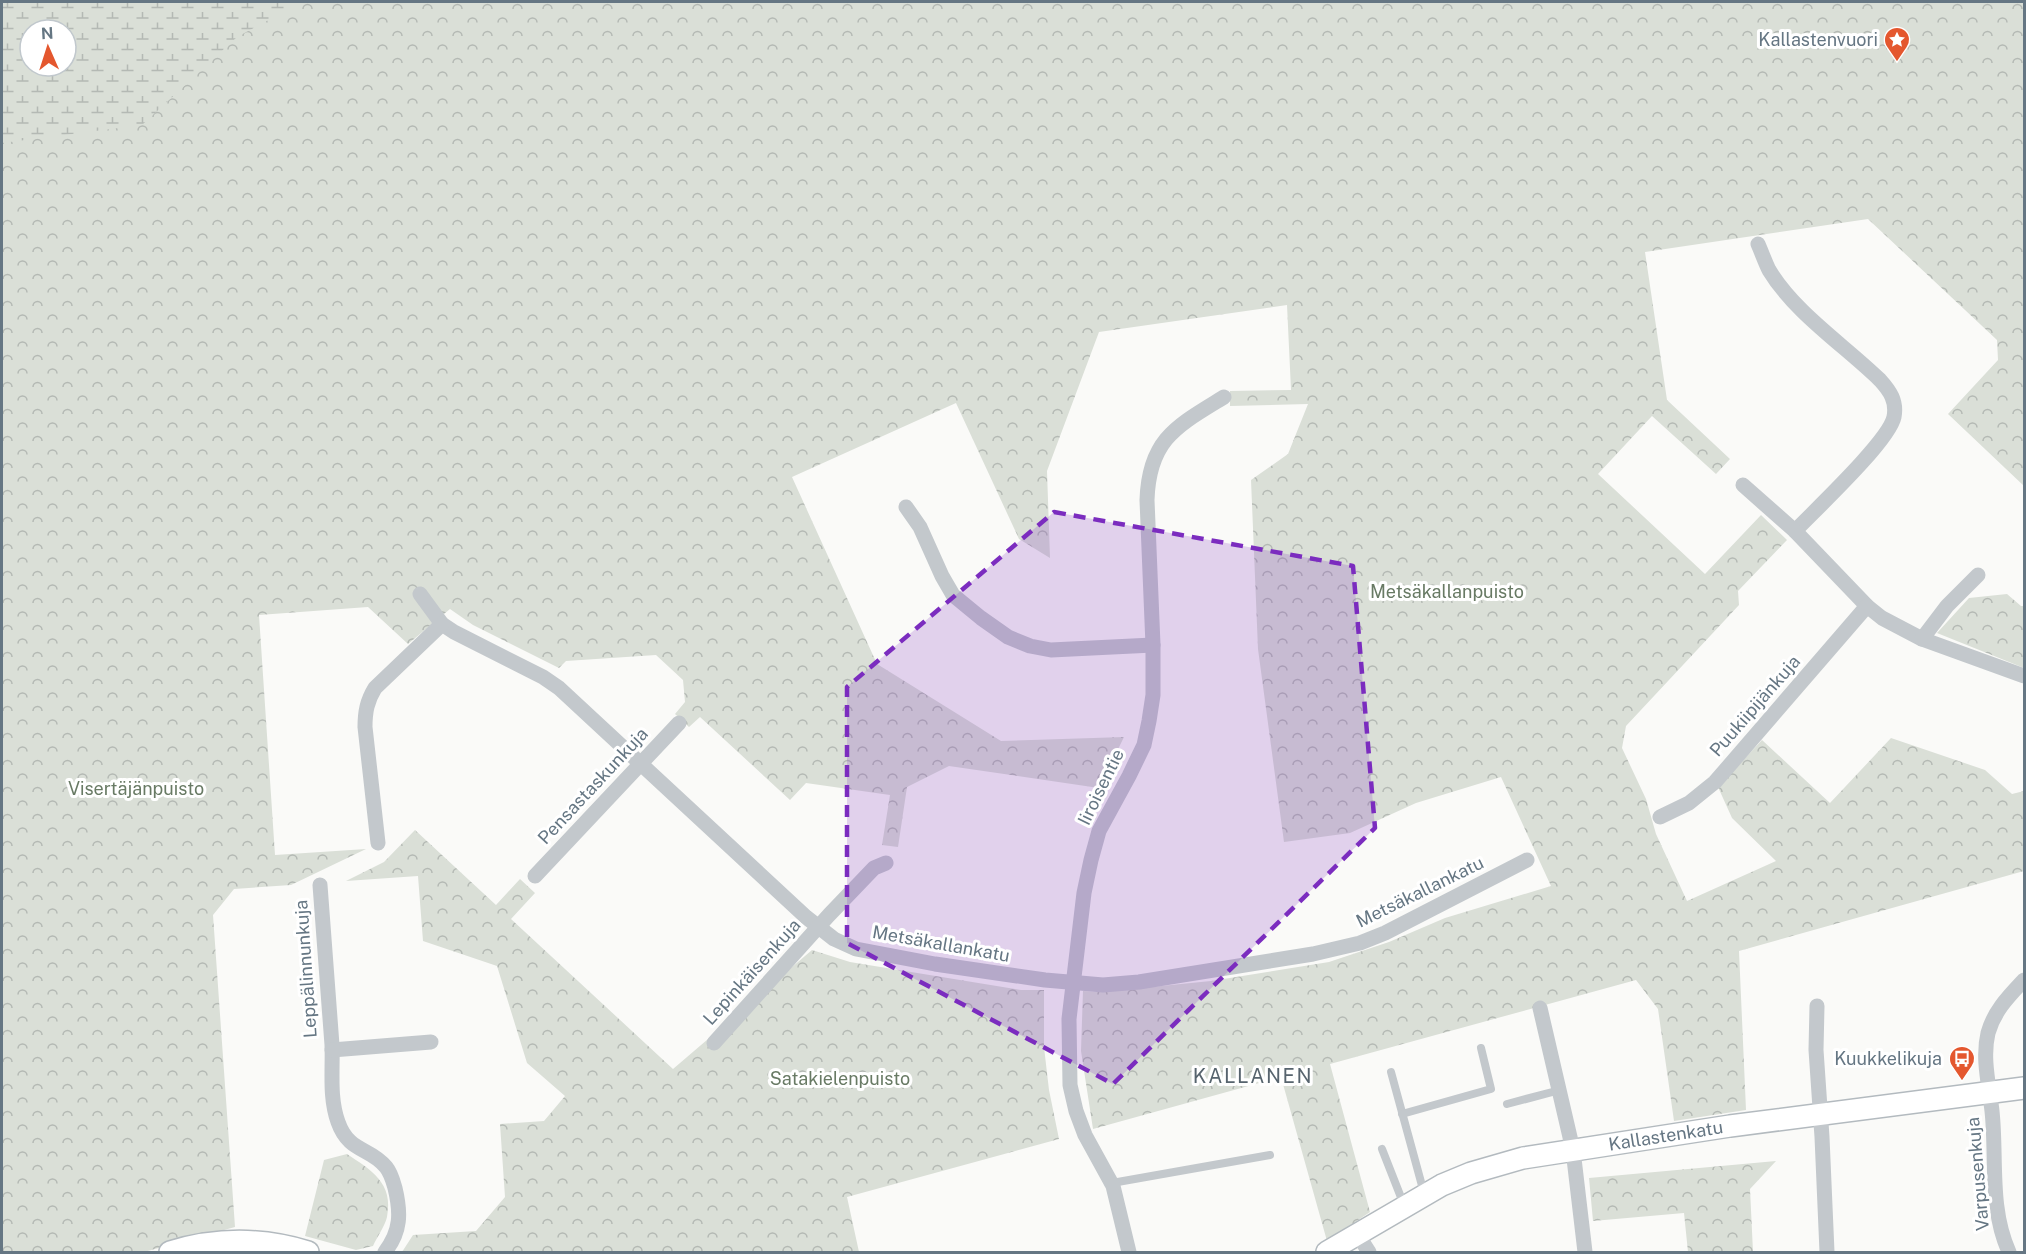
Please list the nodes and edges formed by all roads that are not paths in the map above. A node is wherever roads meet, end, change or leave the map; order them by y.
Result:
1 (1758, 244) dead end
2 (1224, 397) dead end
3 (1743, 485) dead end
4 (906, 507) dead end
5 (1795, 531) junction
6 (1978, 575) dead end
7 (420, 594) dead end
8 (1867, 606) junction
9 (442, 624) junction
10 (1922, 639) junction
11 (1152, 645) junction
12 (2025, 676) edge
13 (679, 723) dead end
14 (640, 765) junction
15 (1660, 817) dead end
16 (378, 843) dead end
17 (1527, 860) dead end
18 (886, 863) dead end
19 (535, 876) dead end
20 (320, 885) dead end
21 (818, 927) junction
22 (2025, 980) edge
23 (1073, 983) junction
24 (1817, 1006) dead end
25 (1540, 1008) dead end
26 (431, 1042) dead end
27 (714, 1043) dead end
28 (1481, 1048) dead end
29 (332, 1050) junction
30 (1390, 1072) dead end
31 (2025, 1088) edge
32 (1560, 1090) junction
33 (1989, 1092) junction
34 (1508, 1104) dead end
35 (1402, 1114) junction
36 (1820, 1114) junction
37 (1382, 1149) dead end
38 (1574, 1150) junction
39 (1270, 1155) dead end
40 (1112, 1183) junction
41 (1425, 1195) junction
42 (1404, 1206) junction
43 (1364, 1244) edge
44 (170, 1252) edge
45 (308, 1252) edge
46 (385, 1252) edge
47 (1129, 1252) edge
48 (1327, 1252) edge
49 (1585, 1252) edge
50 (1827, 1252) edge
51 (2009, 1252) edge

1 - 5 street
2 - 11 street, Iiroisentie
3 - 5 street
4 - 11 street
5 - 8 street
6 - 10 street
7 - 9 street, Metsäkallankatu
8 - 10 street
8 - 15 street, Puukiipijänkuja
9 - 14 street, Metsäkallankatu
9 - 16 street
10 - 12 street
11 - 23 street, Iiroisentie
13 - 14 street, Pensastaskunkuja
14 - 19 street, Pensastaskunkuja
14 - 21 street, Metsäkallankatu
17 - 23 street, Metsäkallankatu
18 - 21 street, Lepinkäisenkuja
20 - 29 street, Leppälinnunkuja
21 - 23 street, Metsäkallankatu
21 - 27 street, Lepinkäisenkuja
22 - 33 street, Varpusenkuja
23 - 40 street, Iiroisentie
24 - 36 street
25 - 32 street
26 - 29 street, Leppälinnunkuja
28 - 35 lane
29 - 46 street, Leppälinnunkuja
30 - 35 lane
31 - 33 street, Kallastenkatu
32 - 34 lane
32 - 38 street
33 - 36 street, Kallastenkatu
33 - 51 street, Varpusenkuja
35 - 41 lane
36 - 38 street, Kallastenkatu
36 - 50 street
37 - 42 lane
38 - 41 street, Kallastenkatu
38 - 49 street
39 - 40 lane
40 - 47 street, Iiroisentie
41 - 42 street, Kallastenkatu
42 - 43 street, Kallastenkatu
43 - 48 street, Kallastenkatu
44 - 45 street

